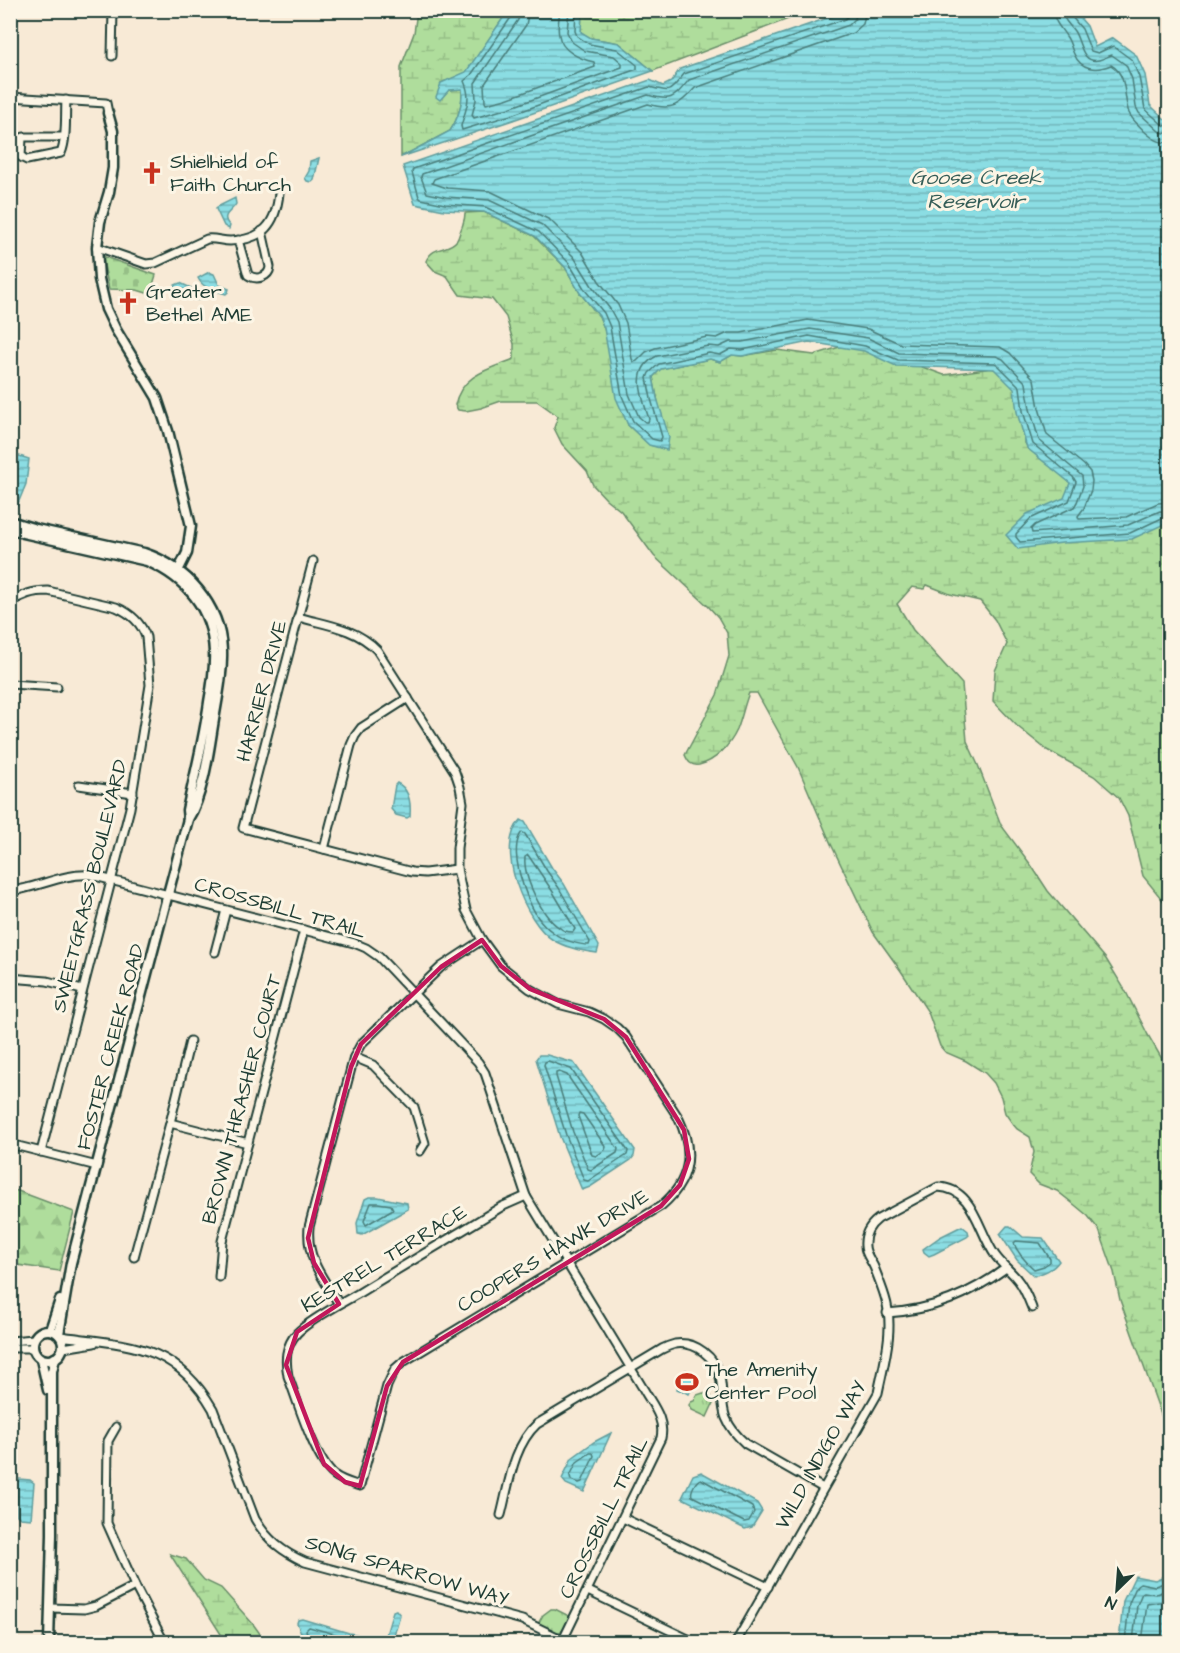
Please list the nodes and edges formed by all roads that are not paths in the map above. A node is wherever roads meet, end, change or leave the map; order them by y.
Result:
1 (113, 10) edge
2 (112, 56) dead end
3 (10, 97) edge
4 (66, 100) junction
5 (108, 113) joint
6 (64, 137) junction
7 (279, 193) dead end
8 (262, 231) junction
9 (238, 240) junction
10 (97, 247) junction
11 (10, 521) edge
12 (10, 528) edge
13 (313, 561) dead end
14 (177, 573) junction
15 (10, 603) edge
16 (298, 617) junction
17 (10, 684) edge
18 (57, 687) dead end
19 (408, 698) junction
20 (79, 785) dead end
21 (133, 792) junction
22 (324, 849) junction
23 (457, 869) junction
24 (112, 881) junction
25 (10, 891) edge
26 (168, 894) junction
27 (226, 910) junction
28 (304, 930) junction
29 (482, 940) junction
30 (215, 952) dead end
31 (10, 978) edge
32 (82, 990) junction
33 (413, 993) junction
34 (190, 1041) dead end
35 (354, 1057) junction
36 (170, 1123) junction
37 (248, 1143) junction
38 (10, 1144) edge
39 (41, 1152) junction
40 (420, 1152) dead end
41 (97, 1166) junction
42 (526, 1196) junction
43 (134, 1257) dead end
44 (567, 1263) junction
45 (1006, 1268) junction
46 (219, 1277) dead end
47 (67, 1283) junction
48 (339, 1304) junction
49 (1032, 1308) dead end
50 (887, 1313) junction
51 (50, 1330) junction
52 (59, 1335) junction
53 (34, 1338) junction
54 (10, 1341) edge
55 (102, 1342) junction
56 (10, 1348) edge
57 (33, 1348) junction
58 (63, 1348) junction
59 (55, 1358) junction
60 (41, 1359) junction
61 (631, 1368) junction
62 (52, 1408) junction
63 (116, 1427) dead end
64 (360, 1486) joint
65 (823, 1488) junction
66 (501, 1515) dead end
67 (623, 1518) junction
68 (135, 1586) junction
69 (768, 1587) junction
70 (588, 1591) junction
71 (50, 1608) junction
72 (562, 1641) edge
73 (49, 1642) edge
74 (164, 1642) edge
75 (694, 1642) edge
76 (736, 1642) edge

1 - 2 street
3 - 4 street
4 - 5 street
4 - 6 street
5 - 10 street
6 - 6 street
7 - 8 street
8 - 9 street
8 - 9 street
9 - 10 street
10 - 14 street
11 - 14 street
12 - 14 street
13 - 16 street, HARRIER DRIVE
14 - 26 street, FOSTER CREEK ROAD
15 - 21 street, SWEETGRASS BOULEVARD
16 - 19 street, COOPERS HAWK DRIVE
16 - 22 street, HARRIER DRIVE
17 - 18 street
19 - 22 street
19 - 23 street, COOPERS HAWK DRIVE
20 - 21 street
21 - 24 street, SWEETGRASS BOULEVARD
22 - 23 street
23 - 29 street, COOPERS HAWK DRIVE
24 - 25 street, CROSSBILL TRAIL
24 - 26 street, CROSSBILL TRAIL
24 - 32 street, SWEETGRASS BOULEVARD
26 - 27 street, CROSSBILL TRAIL
26 - 41 street, FOSTER CREEK ROAD
27 - 28 street, CROSSBILL TRAIL
27 - 30 street
28 - 33 street, CROSSBILL TRAIL
28 - 37 street, BROWN THRASHER COURT
29 - 33 street
29 - 44 street, COOPERS HAWK DRIVE
31 - 32 street
32 - 39 street, SWEETGRASS BOULEVARD
33 - 35 street
33 - 42 street, CROSSBILL TRAIL
34 - 36 street
35 - 40 street
35 - 48 street
36 - 37 street
36 - 43 street
37 - 46 street, BROWN THRASHER COURT
38 - 39 street
39 - 41 street
41 - 47 street, FOSTER CREEK ROAD
42 - 44 street, CROSSBILL TRAIL
42 - 48 street, KESTREL TERRACE
44 - 61 street, CROSSBILL TRAIL
44 - 64 street, COOPERS HAWK DRIVE
45 - 49 street, WILD INDIGO WAY
45 - 50 street
45 - 50 street, WILD INDIGO WAY
47 - 51 street, FOSTER CREEK ROAD
47 - 52 street, FOSTER CREEK ROAD
48 - 64 street, KESTREL TERRACE
50 - 65 street, WILD INDIGO WAY
51 - 52 street
51 - 53 street
52 - 55 street, SONG SPARROW WAY
52 - 58 street
53 - 54 street
53 - 57 street
55 - 58 street, SONG SPARROW WAY
55 - 72 street, SONG SPARROW WAY
56 - 57 street
57 - 60 street
58 - 59 street
59 - 60 street
59 - 62 street
60 - 62 street
61 - 65 street
61 - 66 street
61 - 67 street, CROSSBILL TRAIL
62 - 71 street
63 - 68 street
65 - 69 street, WILD INDIGO WAY
67 - 69 street
67 - 70 street, CROSSBILL TRAIL
68 - 71 street
68 - 74 street
69 - 76 street, WILD INDIGO WAY
70 - 72 street, CROSSBILL TRAIL
70 - 75 street
71 - 73 street

